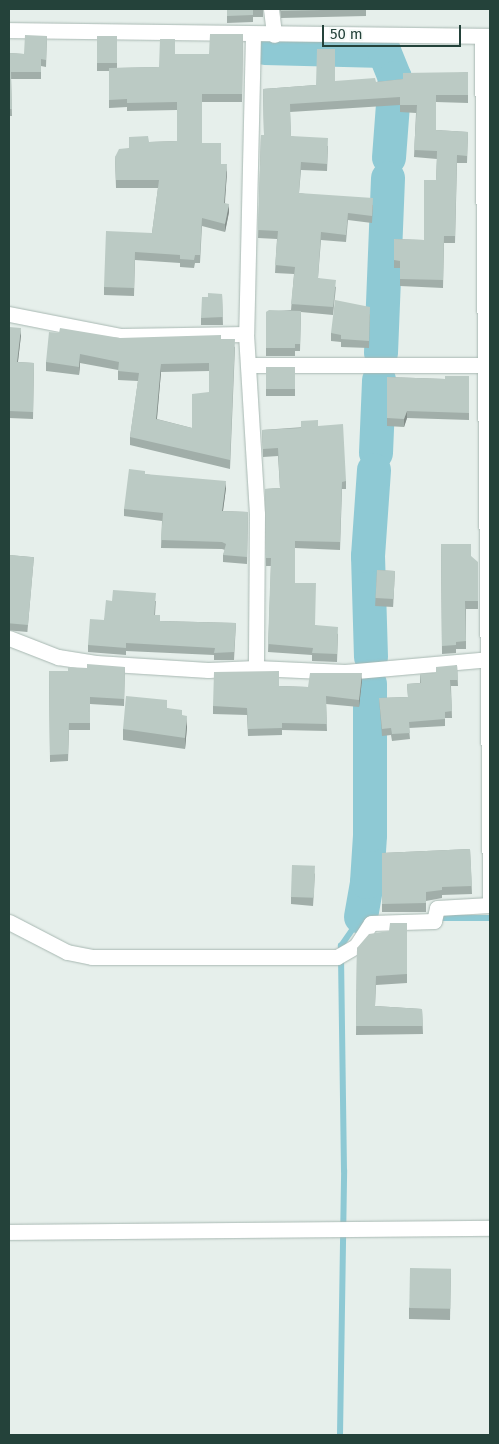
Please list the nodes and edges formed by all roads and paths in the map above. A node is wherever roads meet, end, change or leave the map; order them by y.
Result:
1 (271, 9) edge
2 (9, 30) edge
3 (253, 34) junction
4 (274, 35) junction
5 (486, 36) edge
6 (9, 314) edge
7 (246, 334) junction
8 (249, 365) junction
9 (484, 365) junction
10 (9, 638) edge
11 (489, 659) edge
12 (256, 668) junction
13 (9, 922) edge
14 (490, 1228) edge
15 (9, 1232) edge

1 - 4 street
2 - 3 street
3 - 4 street
3 - 7 street
4 - 5 street
5 - 9 street
6 - 7 street
7 - 8 street
8 - 9 street
8 - 12 street
9 - 11 street
10 - 12 street
11 - 12 street
11 - 13 street
14 - 15 street

